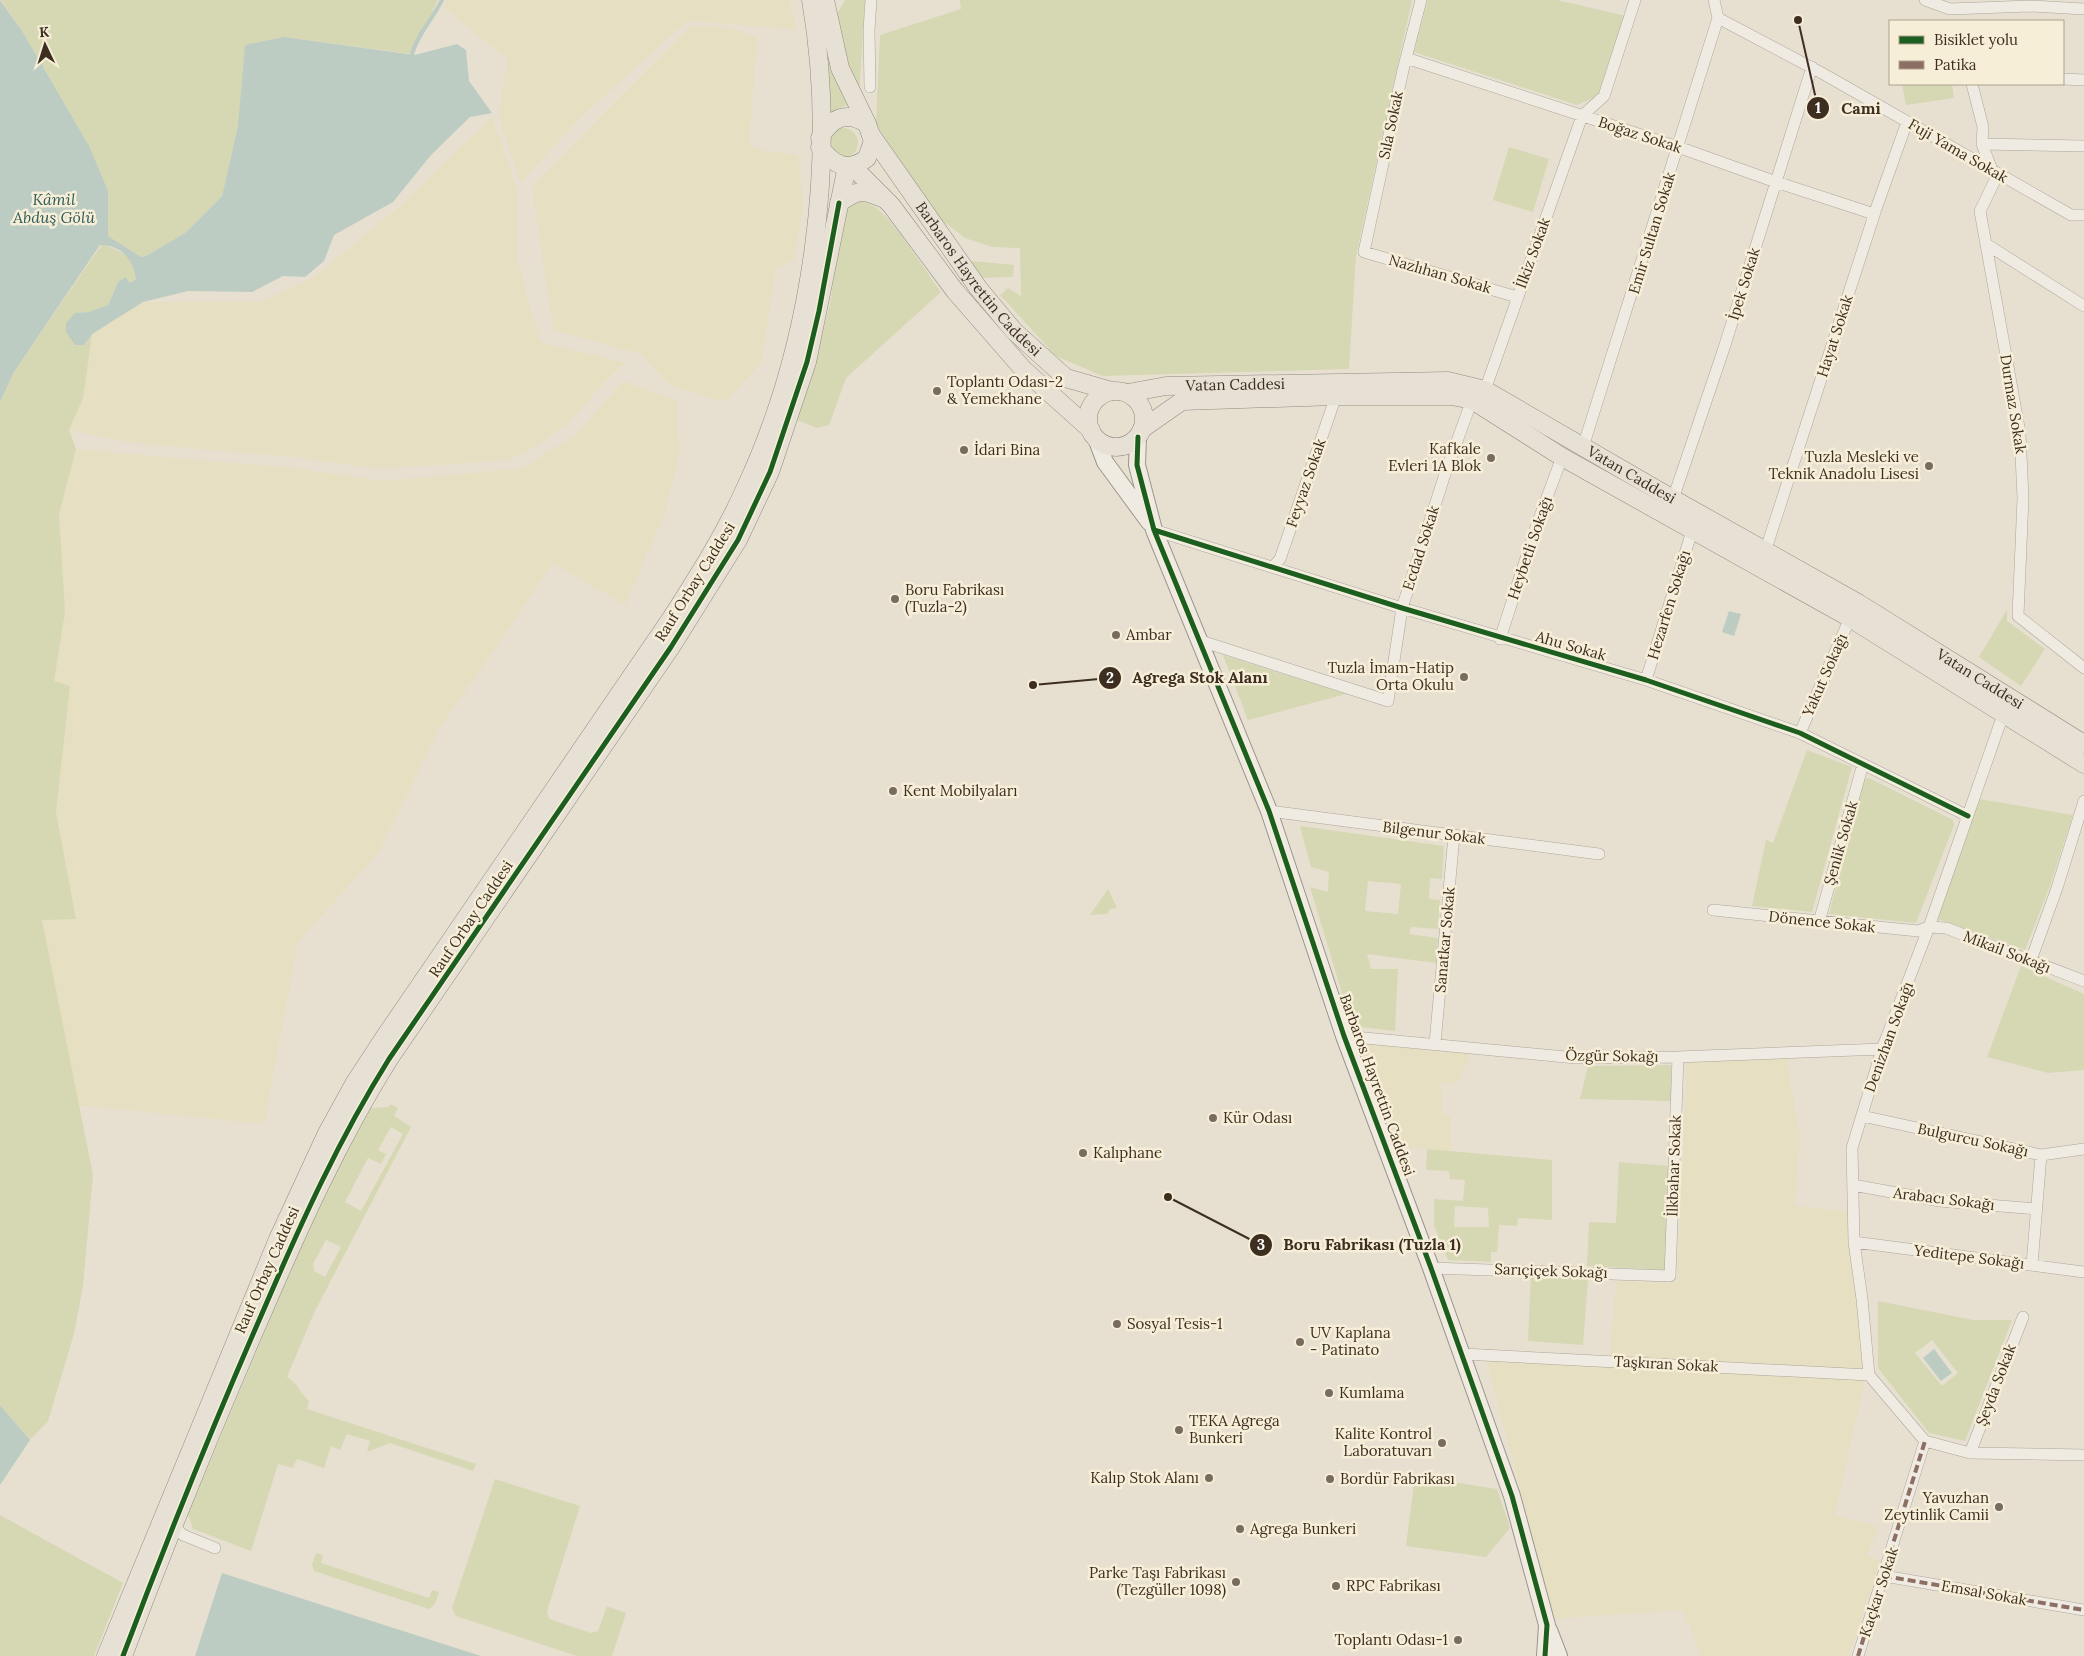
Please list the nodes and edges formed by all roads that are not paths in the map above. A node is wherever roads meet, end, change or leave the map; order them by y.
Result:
1 (871, 0) edge
2 (1421, 0) edge
3 (1635, 0) edge
4 (1714, 0) edge
5 (1925, 0) edge
6 (824, 2) edge
7 (2030, 3) edge
8 (2084, 9) edge
9 (1950, 10) junction
10 (1718, 18) junction
11 (1954, 20) edge
12 (1406, 58) junction
13 (1812, 67) junction
14 (2064, 79) edge
15 (2084, 80) edge
16 (1972, 85) edge
17 (870, 86) dead end
18 (1582, 116) junction
19 (1907, 122) junction
20 (869, 130) junction
21 (820, 143) junction
22 (1982, 144) junction
23 (1678, 146) junction
24 (2084, 146) edge
25 (849, 166) junction
26 (1995, 172) junction
27 (1776, 182) junction
28 (887, 200) junction
29 (838, 203) junction
30 (1874, 214) junction
31 (2084, 215) edge
32 (1986, 244) junction
33 (1364, 252) joint
34 (1517, 297) junction
35 (2084, 306) edge
36 (1119, 392) junction
37 (1479, 395) junction
38 (1336, 396) junction
39 (1140, 433) junction
40 (1093, 434) junction
41 (1583, 447) junction
42 (1562, 457) junction
43 (1672, 499) junction
44 (1154, 530) junction
45 (1692, 530) junction
46 (1765, 552) junction
47 (1273, 567) junction
48 (1402, 608) junction
49 (1850, 618) junction
50 (1500, 638) junction
51 (1200, 641) junction
52 (2084, 668) edge
53 (1646, 680) junction
54 (2004, 712) junction
55 (1800, 733) junction
56 (2084, 744) edge
57 (1863, 764) junction
58 (2084, 764) edge
59 (2084, 801) edge
60 (1269, 812) junction
61 (1968, 816) junction
62 (1454, 836) junction
63 (1598, 854) dead end
64 (1713, 910) dead end
65 (1819, 922) junction
66 (1929, 927) junction
67 (2031, 960) junction
68 (2084, 981) edge
69 (1344, 1036) junction
70 (1435, 1043) junction
71 (1882, 1048) junction
72 (1678, 1057) junction
73 (1862, 1116) junction
74 (2084, 1149) edge
75 (2041, 1155) junction
76 (1852, 1185) junction
77 (2036, 1209) junction
78 (1854, 1242) junction
79 (2032, 1265) junction
80 (1431, 1268) junction
81 (2084, 1272) edge
82 (1670, 1276) joint
83 (2023, 1317) dead end
84 (1463, 1354) junction
85 (1869, 1375) junction
86 (1925, 1441) junction
87 (1970, 1453) junction
88 (2084, 1455) edge
89 (167, 1524) junction
90 (215, 1548) dead end
91 (1884, 1576) junction
92 (2084, 1610) edge
93 (1547, 1625) junction
94 (106, 1656) edge
95 (123, 1656) edge
96 (1545, 1656) edge
97 (1559, 1656) edge
98 (1858, 1656) edge

1 - 17 street
2 - 12 street, Sıla Sokak
3 - 18 street
4 - 10 street
5 - 9 street
6 - 20 main road, Rauf Orbay Caddesi
6 - 21 main road, Rauf Orbay Caddesi
7 - 8 street
7 - 9 street
9 - 11 street
10 - 13 street, Fuji Yama Sokak
10 - 23 street, Emir Sultan Sokak
12 - 18 street, Boğaz Sokak
12 - 33 street, Sıla Sokak
13 - 19 street, Fuji Yama Sokak
13 - 27 street, İpek Sokak
14 - 15 street
16 - 22 street
18 - 23 street, Boğaz Sokak
18 - 34 street, İlkiz Sokak
19 - 26 street, Fuji Yama Sokak
19 - 30 street, Hayat Sokak
20 - 21 main road
20 - 25 main road
20 - 36 main road, Barbaros Hayrettin Caddesi
21 - 25 main road
21 - 89 main road, Rauf Orbay Caddesi
22 - 24 street
22 - 26 street
23 - 27 street, Boğaz Sokak
23 - 41 street, Emir Sultan Sokak
25 - 28 main road, Barbaros Hayrettin Caddesi
25 - 29 main road, Rauf Orbay Caddesi
26 - 31 street, Fuji Yama Sokak
26 - 32 street, Durmaz Sokak
27 - 30 street, Boğaz Sokak
27 - 43 street, İpek Sokak
28 - 29 main road
28 - 40 main road, Barbaros Hayrettin Caddesi
29 - 89 main road, Rauf Orbay Caddesi
30 - 46 street, Hayat Sokak
32 - 35 street
32 - 52 street, Durmaz Sokak
33 - 34 street, Nazlıhan Sokak
34 - 37 street, İlkiz Sokak
36 - 37 main road, Vatan Caddesi
36 - 39 main road
36 - 40 main road
37 - 38 main road, Vatan Caddesi
37 - 41 main road, Vatan Caddesi
37 - 42 main road, Vatan Caddesi
37 - 48 street, Ecdad Sokak
38 - 39 main road, Vatan Caddesi
38 - 47 street, Feyyaz Sokak
39 - 40 main road
39 - 44 street
40 - 44 street
41 - 43 main road, Vatan Caddesi
42 - 45 main road, Vatan Caddesi
42 - 50 street, Heybetli Sokağı
43 - 46 main road, Vatan Caddesi
44 - 47 street, Ahu Sokak
44 - 51 street, Barbaros Hayrettin Caddesi
45 - 49 main road, Vatan Caddesi
45 - 53 street, Hezarfen Sokağı
46 - 56 main road, Vatan Caddesi
47 - 48 street, Ahu Sokak
48 - 50 street, Ahu Sokak
48 - 51 street, Ecdad Sokak
49 - 54 main road, Vatan Caddesi
49 - 55 street, Yakut Sokağı
50 - 53 street, Ahu Sokak
51 - 60 street, Barbaros Hayrettin Caddesi
53 - 55 street, Ahu Sokak
54 - 58 main road, Vatan Caddesi
54 - 61 street, Denizhan Sokağı
55 - 57 street, Ahu Sokak
57 - 61 street, Ahu Sokak
57 - 65 street, Şenlik Sokak
59 - 67 street
60 - 62 street, Bilgenur Sokak
60 - 69 street, Barbaros Hayrettin Caddesi
61 - 66 street, Denizhan Sokağı
62 - 63 street, Bilgenur Sokak
62 - 70 street, Sanatkar Sokak
64 - 65 street, Dönence Sokak
65 - 66 street, Dönence Sokak
66 - 67 street, Mikail Sokağı
66 - 71 street, Denizhan Sokağı
67 - 68 street, Mikail Sokağı
69 - 70 street, Özgür Sokağı
69 - 80 street, Barbaros Hayrettin Caddesi
70 - 72 street, Özgür Sokağı
71 - 72 street, Özgür Sokağı
71 - 73 street, Denizhan Sokağı
72 - 82 street, İlkbahar Sokak
73 - 75 street, Bulgurcu Sokağı
73 - 76 street, Denizhan Sokağı
74 - 75 street, Bulgurcu Sokağı
75 - 77 street
76 - 77 street, Arabacı Sokağı
76 - 78 street, Denizhan Sokağı
77 - 79 street
78 - 79 street, Yeditepe Sokağı
78 - 85 street, Denizhan Sokağı
79 - 81 street, Yeditepe Sokağı
80 - 82 street, Sarıçiçek Sokağı
80 - 84 street, Barbaros Hayrettin Caddesi
83 - 87 street, Şeyda Sokak
84 - 85 street, Taşkıran Sokak
84 - 93 street, Barbaros Hayrettin Caddesi
85 - 86 street
86 - 87 street
86 - 91 street, Kaçkar Sokak
87 - 88 street
89 - 90 street
89 - 94 main road, Rauf Orbay Caddesi
89 - 95 main road, Rauf Orbay Caddesi
91 - 92 street, Emsal Sokak
91 - 98 street, Kaçkar Sokak
93 - 96 street, Barbaros Hayrettin Caddesi
93 - 97 street

